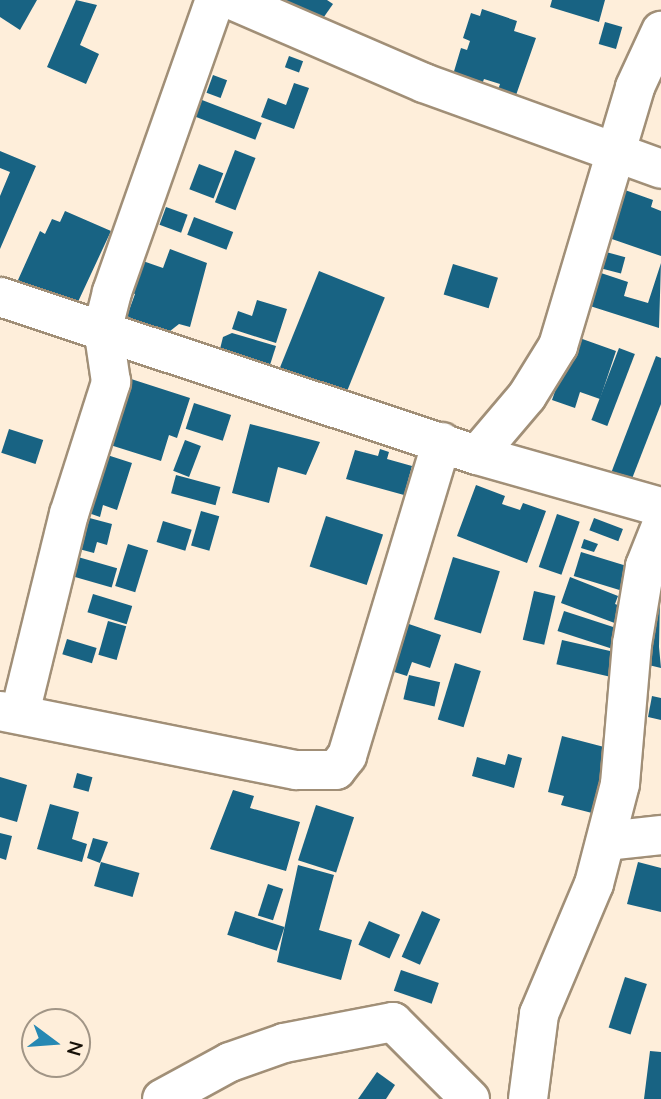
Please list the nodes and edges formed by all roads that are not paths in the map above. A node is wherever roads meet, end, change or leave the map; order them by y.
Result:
1 (215, 0) edge
2 (232, 0) edge
3 (661, 31) edge
4 (616, 156) junction
5 (661, 169) edge
6 (0, 297) edge
7 (103, 328) junction
8 (442, 442) junction
9 (477, 455) junction
10 (661, 507) edge
11 (661, 526) edge
12 (10, 712) edge
13 (661, 835) edge
14 (607, 841) junction
15 (162, 1099) edge
16 (470, 1099) edge
17 (528, 1099) edge

1 - 7 street
2 - 4 street
3 - 4 street
4 - 5 street
4 - 9 street
6 - 7 street
7 - 8 street
7 - 12 street
8 - 9 street
8 - 12 street
9 - 10 street
11 - 14 street
13 - 14 street
14 - 17 street
15 - 16 street

